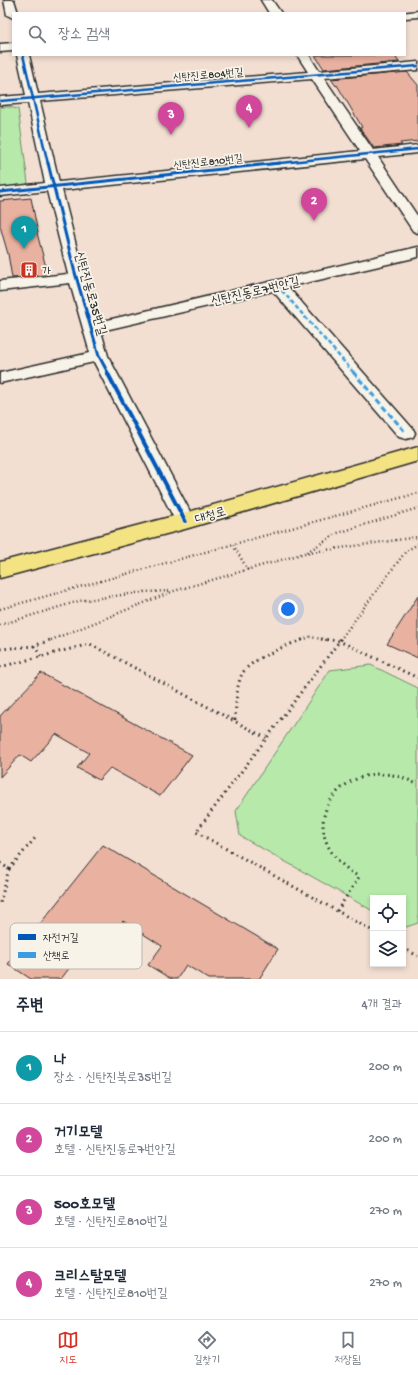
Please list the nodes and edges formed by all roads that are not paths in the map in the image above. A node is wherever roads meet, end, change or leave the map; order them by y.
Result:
1 (9, 0) edge
2 (266, 0) edge
3 (12, 12) edge
4 (274, 12) edge
5 (418, 14) edge
6 (406, 15) edge
7 (12, 47) edge
8 (0, 48) edge
9 (23, 56) edge
10 (304, 56) edge
11 (418, 66) edge
12 (316, 74) junction
13 (33, 98) junction
14 (0, 101) edge
15 (418, 149) edge
16 (370, 154) junction
17 (53, 186) junction
18 (0, 192) edge
19 (418, 228) edge
20 (418, 252) edge
21 (76, 278) junction
22 (277, 285) junction
23 (0, 286) edge
24 (93, 328) junction
25 (99, 356) junction
26 (0, 378) edge
27 (406, 433) dead end
28 (418, 454) edge
29 (185, 521) junction
30 (0, 570) edge

1 - 3 street
2 - 4 street
5 - 6 street
7 - 8 street
9 - 13 street, 신탄진동로35번길
10 - 12 street
11 - 12 street, 신탄진로804번길
12 - 13 street, 신탄진로804번길
12 - 16 street
13 - 14 street, 신탄진로804번길
13 - 17 street, 신탄진동로35번길
15 - 16 street, 신탄진로810번길
16 - 17 street, 신탄진로810번길
16 - 19 street
17 - 18 street, 신탄진로810번길
17 - 21 street, 신탄진동로35번길
20 - 22 street, 신탄진동로7번안길
21 - 23 street
21 - 24 street, 신탄진동로35번길
22 - 24 street, 신탄진동로7번안길
22 - 27 street
24 - 25 street, 신탄진동로35번길
25 - 26 street
25 - 29 street, 신탄진동로35번길
28 - 29 main road, 대청로
29 - 30 main road, 대청로

